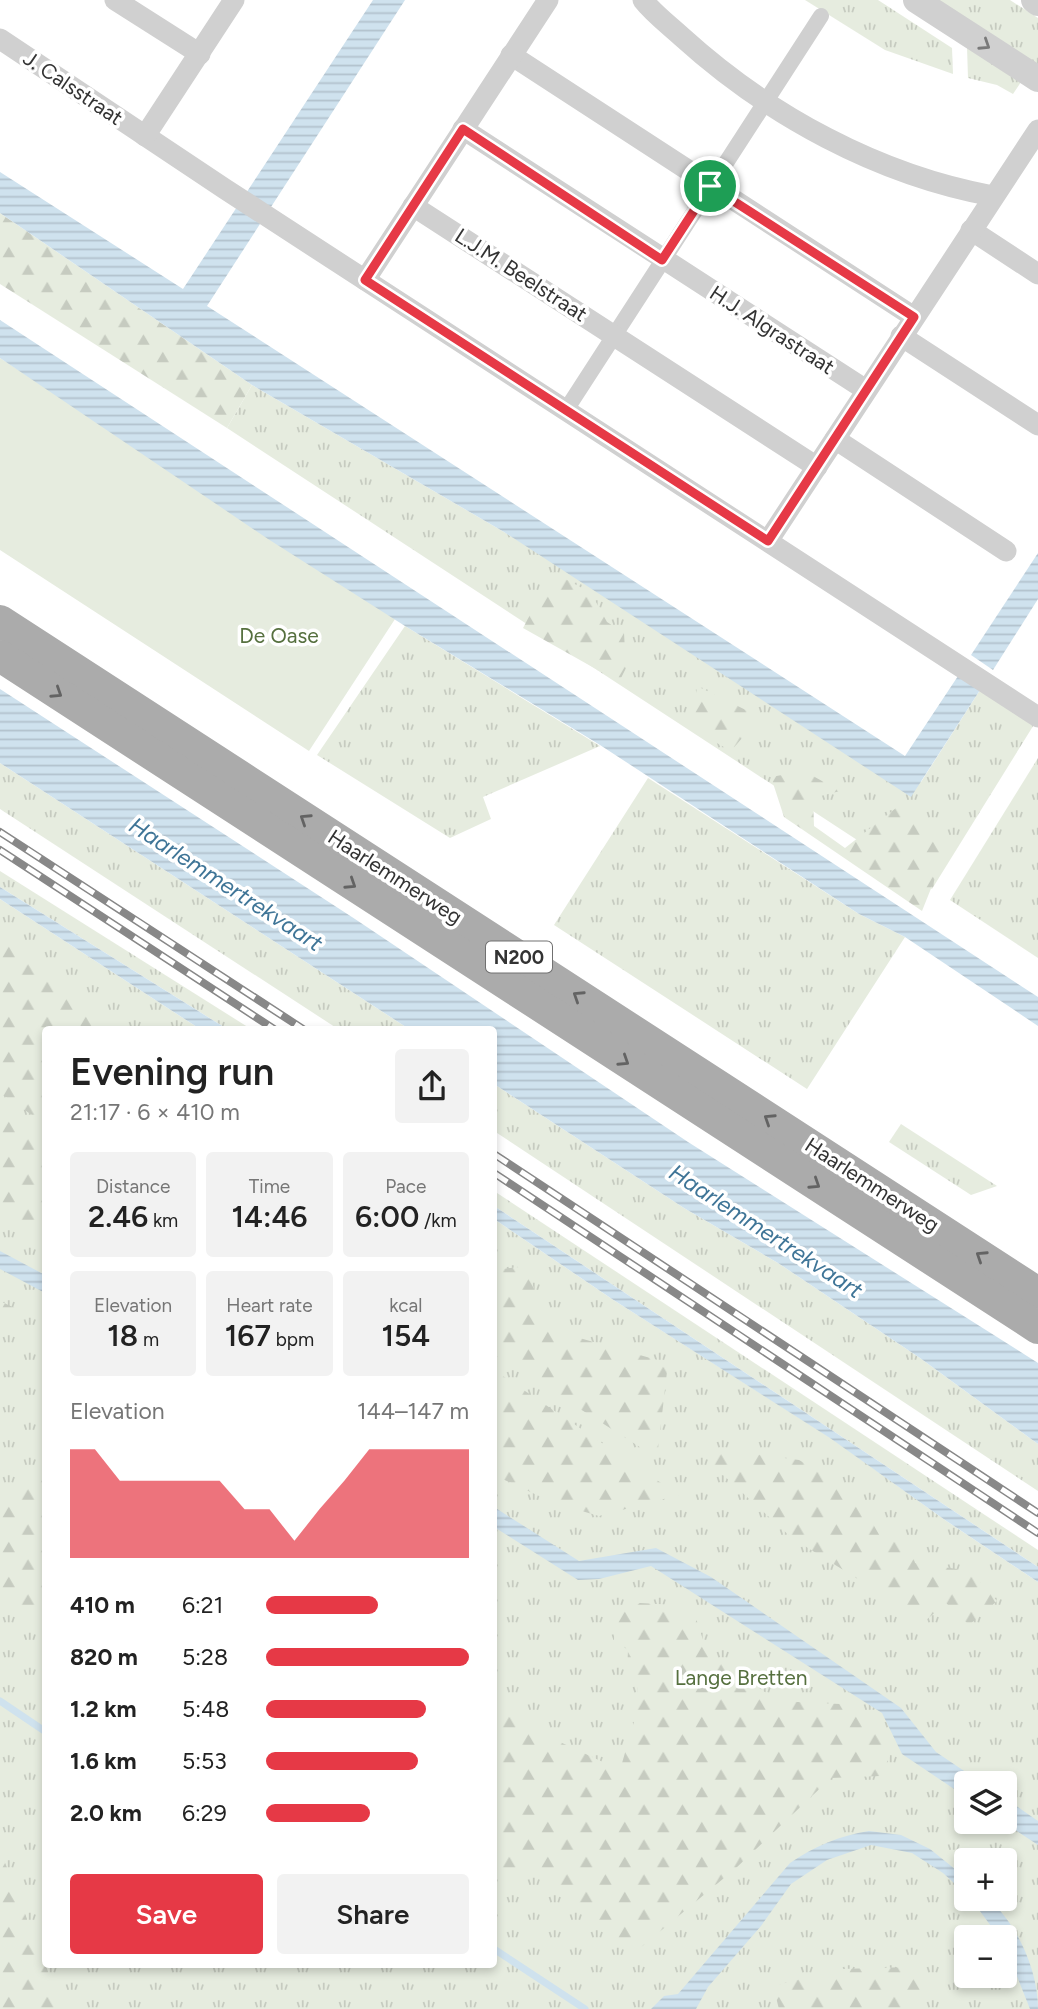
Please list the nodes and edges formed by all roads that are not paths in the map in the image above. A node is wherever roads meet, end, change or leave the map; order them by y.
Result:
1 (115, 0) edge
2 (234, 0) edge
3 (548, 0) edge
4 (643, 0) edge
5 (916, 0) edge
6 (821, 16) dead end
7 (0, 39) edge
8 (200, 54) junction
9 (511, 55) junction
10 (1038, 79) edge
11 (765, 102) junction
12 (463, 129) junction
13 (1038, 130) edge
14 (145, 136) junction
15 (710, 186) junction
16 (993, 196) junction
17 (413, 206) junction
18 (971, 230) junction
19 (670, 265) junction
20 (1038, 274) edge
21 (365, 280) junction
22 (914, 317) junction
23 (901, 336) junction
24 (622, 340) junction
25 (866, 390) junction
26 (566, 410) junction
27 (1038, 425) edge
28 (835, 439) junction
29 (817, 467) junction
30 (768, 541) junction
31 (1006, 551) dead end
32 (0, 621) edge
33 (0, 656) edge
34 (1038, 717) edge
35 (1038, 1293) edge
36 (1038, 1328) edge

1 - 8 street
2 - 8 street, J. Calsstraat
3 - 9 street
4 - 11 street
5 -> 10 street
6 - 11 street
7 - 14 street, J. Calsstraat
8 - 14 street, J. Calsstraat
9 - 12 street
9 - 15 street
11 - 15 street
11 - 16 street
12 - 17 street
12 - 19 street
13 - 16 street
14 - 21 street, J. Calsstraat
15 - 19 street
15 - 22 street
16 - 18 street
17 - 21 street
17 - 24 street, L.J.M. Beelstraat
18 - 20 street
18 - 22 street
19 - 24 street
19 - 25 street, H.J. Algrastraat
21 - 26 street, J. Calsstraat
22 - 23 street
23 - 25 street
23 - 27 street
24 - 26 street
24 - 29 street
25 - 28 street
26 - 30 street, J. Calsstraat
28 - 29 street
28 - 31 street
29 - 30 street
30 - 34 street, J. Calsstraat
35 -> 32 main road, Haarlemmerweg / N200
33 -> 36 main road, Haarlemmerweg / N200

